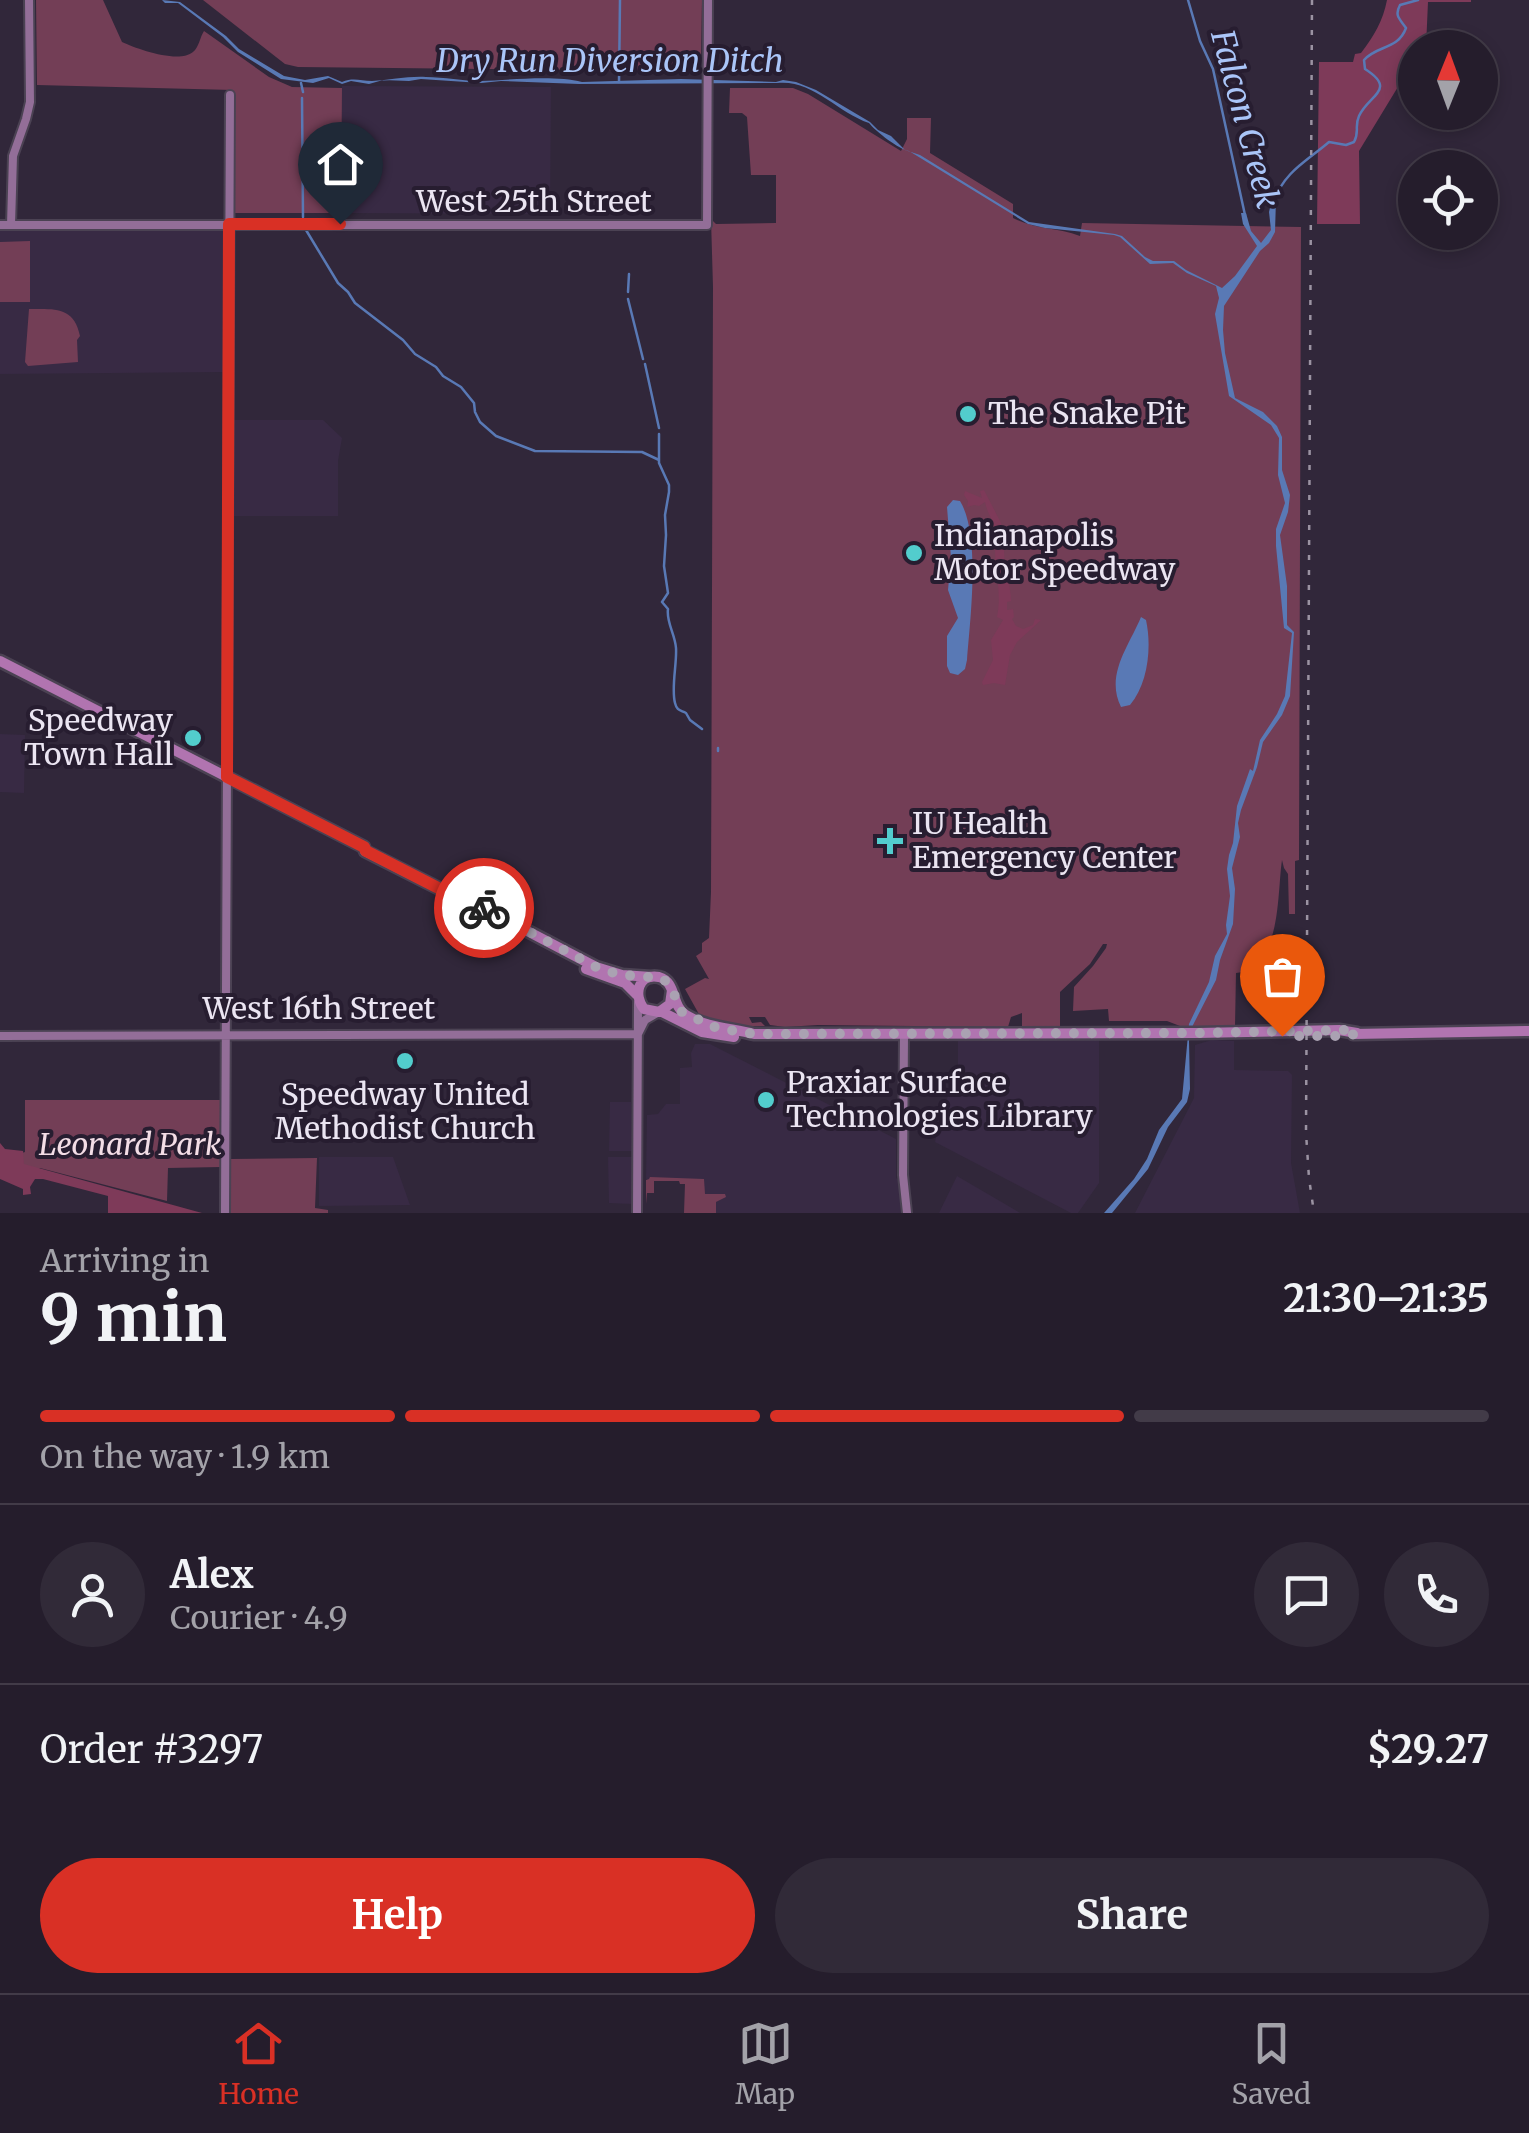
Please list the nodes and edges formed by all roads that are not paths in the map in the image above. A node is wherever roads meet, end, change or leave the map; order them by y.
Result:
1 (29, 0) edge
2 (708, 0) edge
3 (230, 94) dead end
4 (229, 224) junction
5 (0, 225) edge
6 (11, 225) junction
7 (0, 664) edge
8 (227, 781) junction
9 (450, 894) junction
10 (655, 977) junction
11 (672, 990) junction
12 (638, 996) junction
13 (660, 1012) junction
14 (1529, 1031) edge
15 (226, 1034) junction
16 (638, 1034) junction
17 (754, 1034) junction
18 (904, 1034) junction
19 (0, 1036) edge
20 (225, 1213) edge
21 (637, 1213) edge
22 (907, 1213) edge

1 - 6 main road
2 - 4 main road, West 25th Street
3 - 4 main road
4 - 6 main road, West 25th Street
4 - 8 main road
5 - 6 main road, West 25th Street
7 - 8 main road
8 - 9 main road
8 - 15 main road
9 - 10 main road
9 - 12 main road
10 - 11 main road
10 - 12 main road
11 - 13 main road
11 - 17 main road
12 - 13 main road
12 - 16 main road
13 - 16 main road
13 - 17 main road
14 - 18 main road
15 - 16 main road, West 16th Street
15 - 19 main road, West 16th Street
15 - 20 main road
16 - 21 main road
17 - 18 main road
18 - 22 main road

